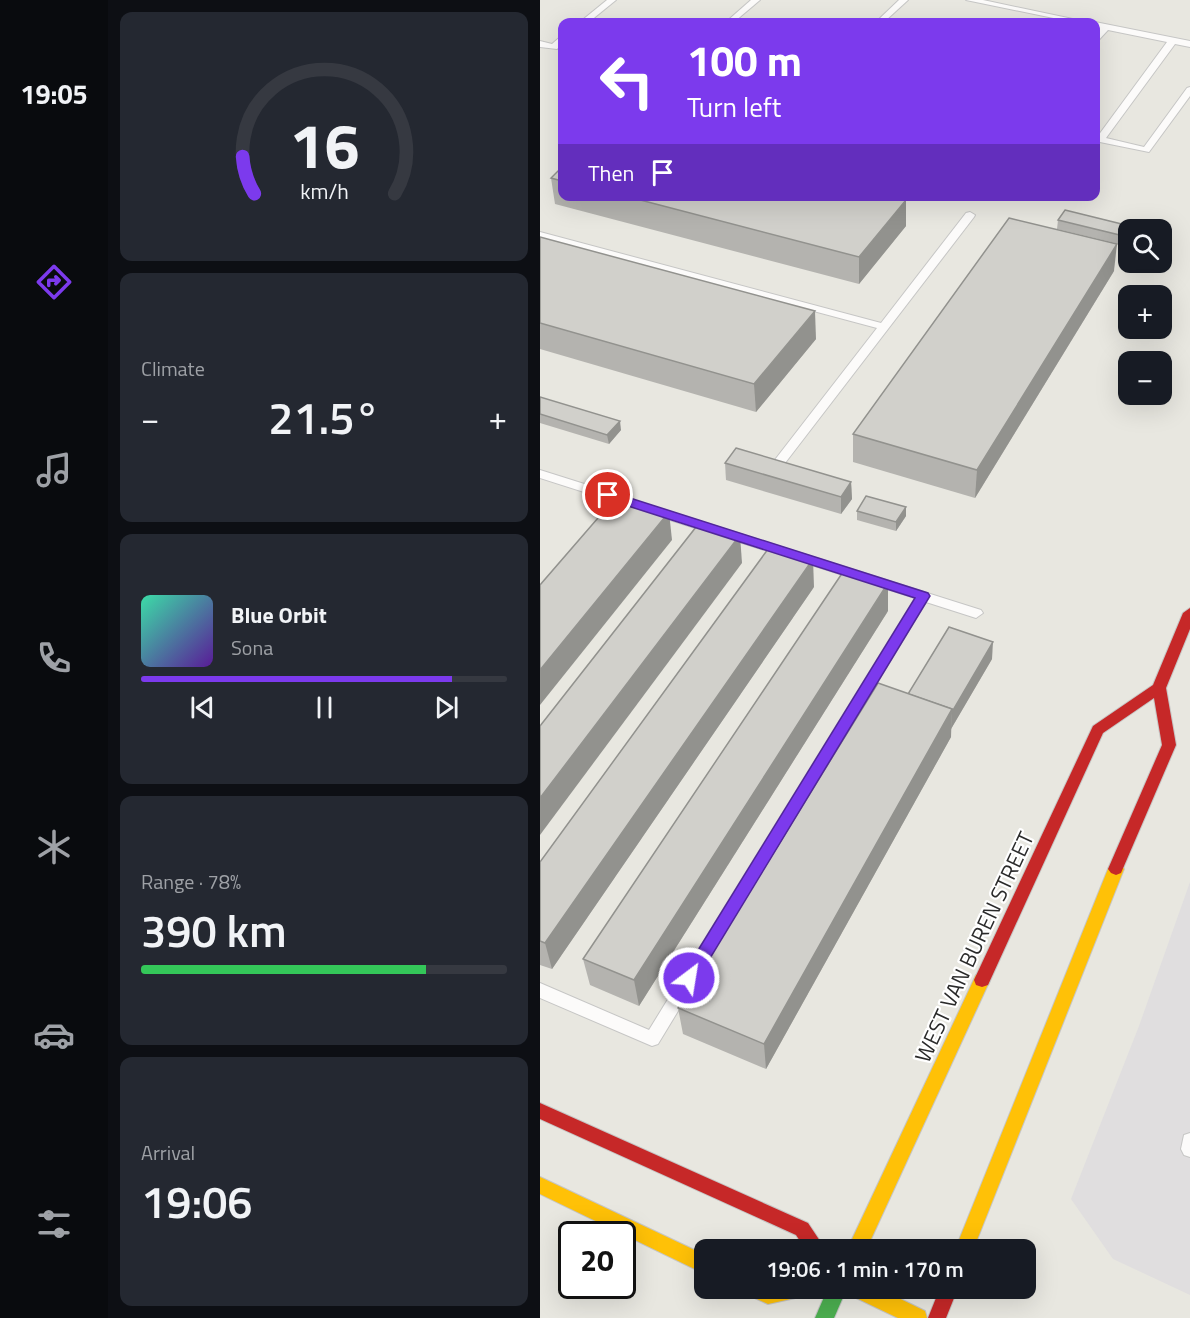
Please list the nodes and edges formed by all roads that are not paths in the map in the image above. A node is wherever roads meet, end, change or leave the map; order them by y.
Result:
1 (612, 0) edge
2 (756, 0) edge
3 (904, 0) edge
4 (970, 0) edge
5 (589, 18) edge
6 (735, 18) edge
7 (884, 18) edge
8 (1041, 18) edge
9 (1100, 26) edge
10 (1106, 27) junction
11 (1100, 35) edge
12 (1173, 40) junction
13 (540, 44) edge
14 (1190, 44) edge
15 (558, 48) edge
16 (1190, 90) edge
17 (1100, 134) edge
18 (1100, 139) edge
19 (970, 215) dead end
20 (540, 236) edge
21 (884, 327) junction
22 (778, 464) edge
23 (540, 474) edge
24 (923, 596) junction
25 (976, 613) dead end
26 (1190, 613) edge
27 (1159, 688) junction
28 (540, 990) edge
29 (540, 1111) edge
30 (1190, 1141) edge
31 (1190, 1149) edge
32 (540, 1185) edge
33 (810, 1239) edge
34 (861, 1239) edge
35 (968, 1239) edge
36 (694, 1260) edge
37 (833, 1299) edge
38 (879, 1299) edge
39 (945, 1299) edge
40 (824, 1318) edge
41 (918, 1318) edge
42 (937, 1318) edge

1 - 5 lane
2 - 6 lane
3 - 7 lane
4 - 8 lane
9 - 10 lane
10 - 11 lane
10 - 12 lane
12 - 14 lane
12 - 17 lane
13 - 15 lane
16 - 18 lane
19 - 21 lane
20 - 21 lane
21 - 22 lane
23 - 24 lane
24 - 25 lane
24 - 28 lane
26 - 27 main road
27 - 34 main road, WEST VAN BUREN STREET
27 - 35 main road
29 - 33 main road
30 - 31 lane
32 - 36 main road
37 - 40 main road
38 - 41 main road
39 - 42 main road

